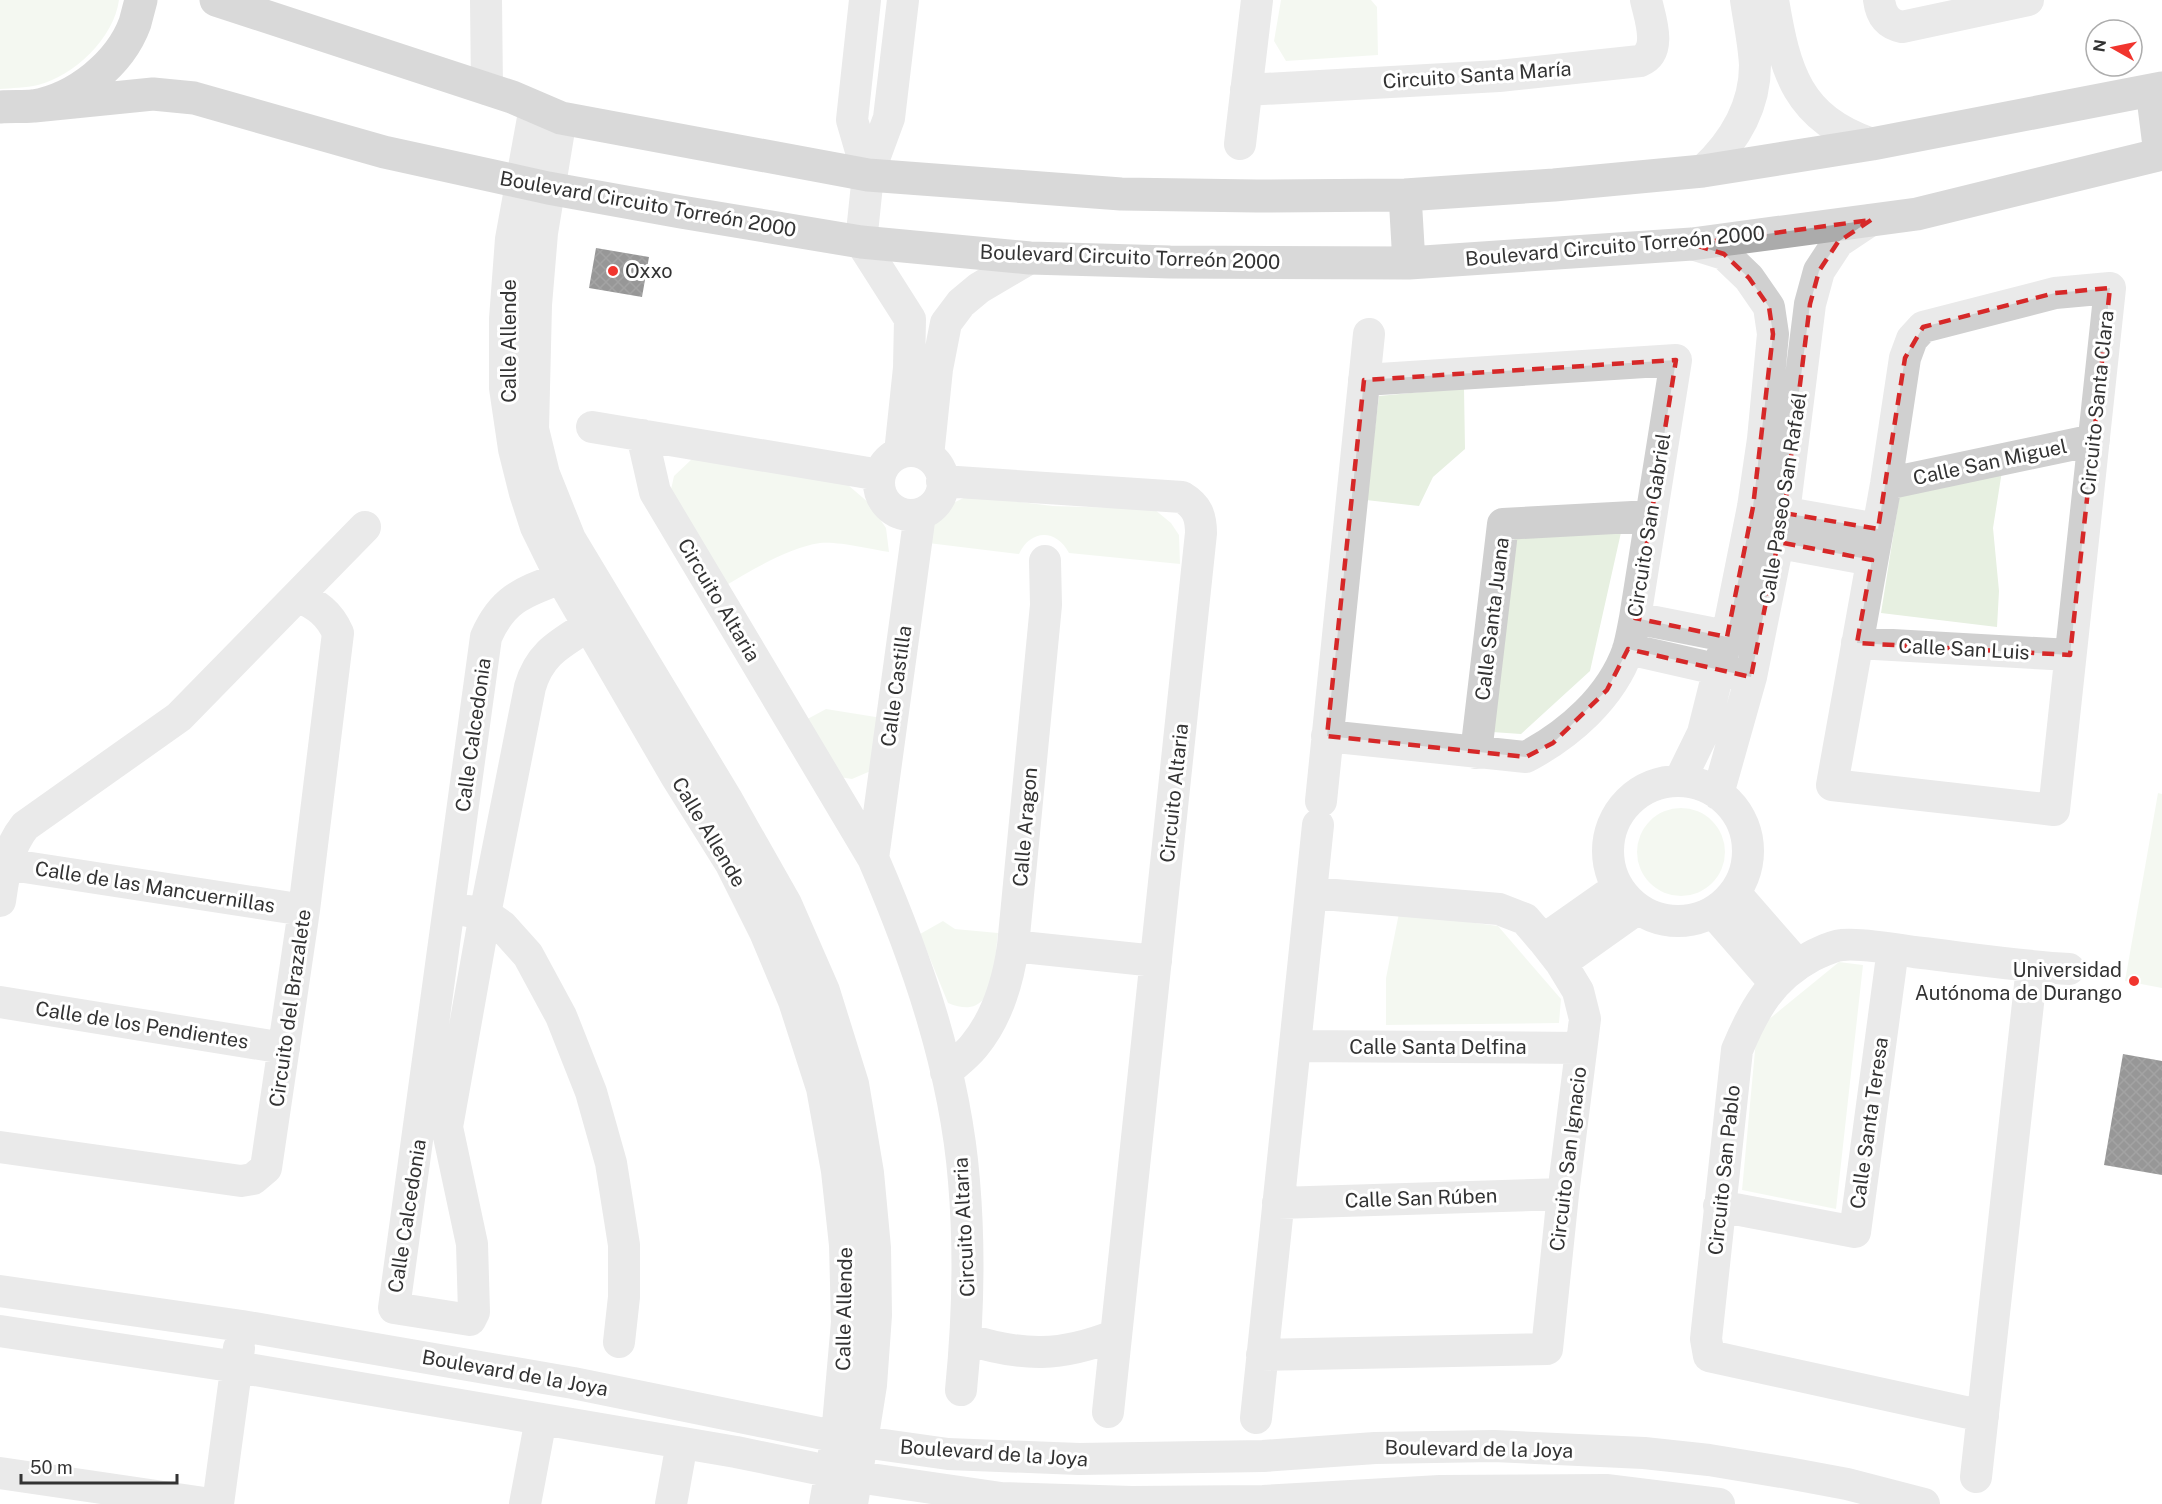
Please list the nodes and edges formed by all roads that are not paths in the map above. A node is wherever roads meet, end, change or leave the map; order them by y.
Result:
1 (141, 0) edge
2 (216, 0) edge
3 (486, 0) edge
4 (865, 0) edge
5 (903, 0) edge
6 (1257, 0) edge
7 (1646, 0) edge
8 (1746, 0) edge
9 (1773, 0) edge
10 (1879, 0) edge
11 (2028, 0) edge
12 (487, 89) junction
13 (2157, 89) edge
14 (1246, 90) junction
15 (34, 106) junction
16 (0, 107) edge
17 (548, 112) junction
18 (1240, 144) dead end
19 (1872, 144) junction
20 (2161, 154) edge
21 (1703, 171) junction
22 (868, 175) junction
23 (534, 185) junction
24 (1405, 195) junction
25 (1871, 220) junction
26 (861, 242) junction
27 (1692, 244) junction
28 (1030, 258) junction
29 (1409, 263) junction
30 (910, 319) junction
31 (946, 322) junction
32 (1369, 334) dead end
33 (1364, 380) junction
34 (920, 396) junction
35 (592, 427) dead end
36 (642, 435) junction
37 (2094, 440) junction
38 (912, 466) junction
39 (1886, 483) junction
40 (920, 514) junction
41 (1651, 516) junction
42 (1766, 525) junction
43 (365, 527) dead end
44 (1878, 529) junction
45 (1872, 560) junction
46 (1045, 561) dead end
47 (561, 578) junction
48 (298, 596) junction
49 (1635, 618) junction
50 (588, 626) junction
51 (1727, 637) junction
52 (1759, 643) junction
53 (1857, 643) junction
54 (1628, 649) junction
55 (2070, 655) junction
56 (1719, 670) junction
57 (1751, 677) junction
58 (1327, 736) junction
59 (1476, 753) junction
60 (1680, 780) junction
61 (1718, 794) junction
62 (873, 858) junction
63 (5, 864) junction
64 (1311, 893) junction
65 (1627, 898) junction
66 (0, 901) edge
67 (1724, 902) junction
68 (449, 908) junction
69 (304, 910) junction
70 (485, 914) junction
71 (1014, 946) junction
72 (1893, 949) junction
73 (1552, 952) junction
74 (1156, 960) junction
75 (2032, 967) junction
76 (2069, 969) dead end
77 (1786, 974) junction
78 (0, 1002) edge
79 (1295, 1046) junction
80 (284, 1048) junction
81 (1581, 1048) junction
82 (946, 1072) junction
83 (434, 1126) junction
84 (0, 1147) edge
85 (1563, 1194) junction
86 (1278, 1203) junction
87 (1719, 1206) junction
88 (0, 1292) edge
89 (242, 1326) junction
90 (0, 1331) edge
91 (1116, 1335) junction
92 (966, 1339) junction
93 (619, 1342) dead end
94 (1262, 1355) junction
95 (237, 1367) junction
96 (961, 1390) dead end
97 (1108, 1412) dead end
98 (1983, 1416) junction
99 (1256, 1418) dead end
100 (541, 1419) junction
101 (850, 1439) junction
102 (682, 1443) junction
103 (1018, 1458) junction
104 (0, 1473) edge
105 (1976, 1477) dead end
106 (847, 1484) edge
107 (35, 1491) edge
108 (1011, 1501) edge
109 (211, 1504) edge
110 (218, 1504) edge
111 (525, 1504) edge
112 (671, 1504) edge
113 (825, 1504) edge
114 (1719, 1504) edge
115 (1924, 1504) edge

1 - 15 main road
2 - 12 main road
3 - 12 street
4 - 22 street
5 - 22 street
6 - 14 street
7 - 14 street, Circuito Santa María
8 - 21 street
9 - 19 street
10 - 11 street
12 - 17 main road
13 - 19 main road
13 - 20 main road
14 - 18 street
15 - 16 main road
15 - 23 main road, Boulevard Circuito Torreón 2000
17 - 22 main road
17 - 23 street
19 - 21 main road
20 - 25 main road, Boulevard Circuito Torreón 2000
21 - 24 main road
22 - 24 main road
22 - 26 street
23 - 26 main road, Boulevard Circuito Torreón 2000
23 - 47 street, Calle Allende
23 - 101 street, Calle Allende
24 - 29 main road
25 - 27 main road, Boulevard Circuito Torreón 2000
25 - 42 street, Calle Paseo San Rafaél
26 - 28 main road, Boulevard Circuito Torreón 2000
26 - 30 street
27 - 29 main road, Boulevard Circuito Torreón 2000
27 - 42 street, Calle Paseo San Rafaél
28 - 29 main road, Boulevard Circuito Torreón 2000
28 - 31 street
30 - 31 street
30 - 34 street
31 - 34 street
32 - 33 street
33 - 41 street, Circuito San Gabriel
33 - 58 street
34 - 38 street
35 - 36 street, Circuito Altaria
36 - 38 street, Circuito Altaria
36 - 62 street, Circuito Altaria
37 - 39 street, Calle San Miguel
37 - 39 street, Circuito Santa Clara
37 - 55 street, Circuito Santa Clara
38 - 40 street
38 - 40 street
38 - 74 street, Circuito Altaria
39 - 44 street, Circuito Santa Clara
40 - 62 street, Calle Castilla
41 - 49 street, Circuito San Gabriel
41 - 59 street, Calle Santa Juana
42 - 44 street
42 - 45 street
42 - 51 street, Calle Paseo San Rafaél
42 - 52 street, Calle Paseo San Rafaél
43 - 48 street
44 - 45 street, Circuito Santa Clara
45 - 53 street, Circuito Santa Clara
46 - 71 street, Calle Aragon
47 - 50 street, Calle Allende
47 - 68 street, Calle Calcedonia
48 - 63 street
48 - 69 street, Circuito del Brazalete
49 - 51 street
49 - 54 street, Circuito San Gabriel
50 - 70 street, Calle Calcedonia
50 - 101 street, Calle Allende
51 - 52 street
51 - 56 street, Calle Paseo San Rafaél
52 - 57 street, Calle Paseo San Rafaél
53 - 55 street, Calle San Luis
53 - 55 street, Circuito Santa Clara
54 - 56 street
54 - 59 street, Circuito San Gabriel
56 - 57 street
56 - 60 street, Calle Paseo San Rafaél
57 - 61 street, Calle Paseo San Rafaél
58 - 59 street, Circuito San Gabriel
58 - 64 street
60 - 61 street
60 - 65 street
61 - 67 street
62 - 82 street, Circuito Altaria
63 - 66 street
63 - 69 street, Calle de las Mancuernillas
64 - 73 street, Circuito San Ignacio
64 - 79 street
65 - 67 street
65 - 73 street
67 - 77 street
68 - 70 street
68 - 83 street, Calle Calcedonia
69 - 80 street, Circuito del Brazalete
70 - 83 street, Calle Calcedonia
70 - 93 street
71 - 74 street
71 - 82 street, Calle Aragon
72 - 75 street, Circuito San Pablo
72 - 77 street, Circuito San Pablo
72 - 87 street, Calle Santa Teresa
73 - 81 street, Circuito San Ignacio
74 - 91 street, Circuito Altaria
75 - 76 street, Circuito San Pablo
75 - 98 street
77 - 87 street, Circuito San Pablo
78 - 80 street, Calle de los Pendientes
79 - 81 street, Calle Santa Delfina
79 - 86 street
80 - 84 street, Circuito del Brazalete
81 - 85 street, Circuito San Ignacio
82 - 92 street, Circuito Altaria
83 - 83 street, Calle Calcedonia
85 - 86 street, Calle San Rúben
85 - 94 street, Circuito San Ignacio
86 - 94 street
87 - 98 street, Circuito San Pablo
88 - 89 street, Boulevard de la Joya
89 - 95 street
89 - 101 street, Boulevard de la Joya
90 - 95 street, Boulevard de la Joya
91 - 92 street
91 - 97 street, Circuito Altaria
92 - 96 street, Circuito Altaria
94 - 99 street
95 - 100 street, Boulevard de la Joya
95 - 110 street
98 - 105 street
100 - 102 street, Boulevard de la Joya
100 - 111 street
101 - 103 street, Boulevard de la Joya
101 - 106 street, Calle Allende
102 - 106 street, Boulevard de la Joya
102 - 112 street
103 - 108 street
103 - 115 street, Boulevard de la Joya
104 - 107 street
106 - 108 street, Boulevard de la Joya
106 - 113 street, Calle Allende
107 - 109 street
108 - 114 street, Boulevard de la Joya

